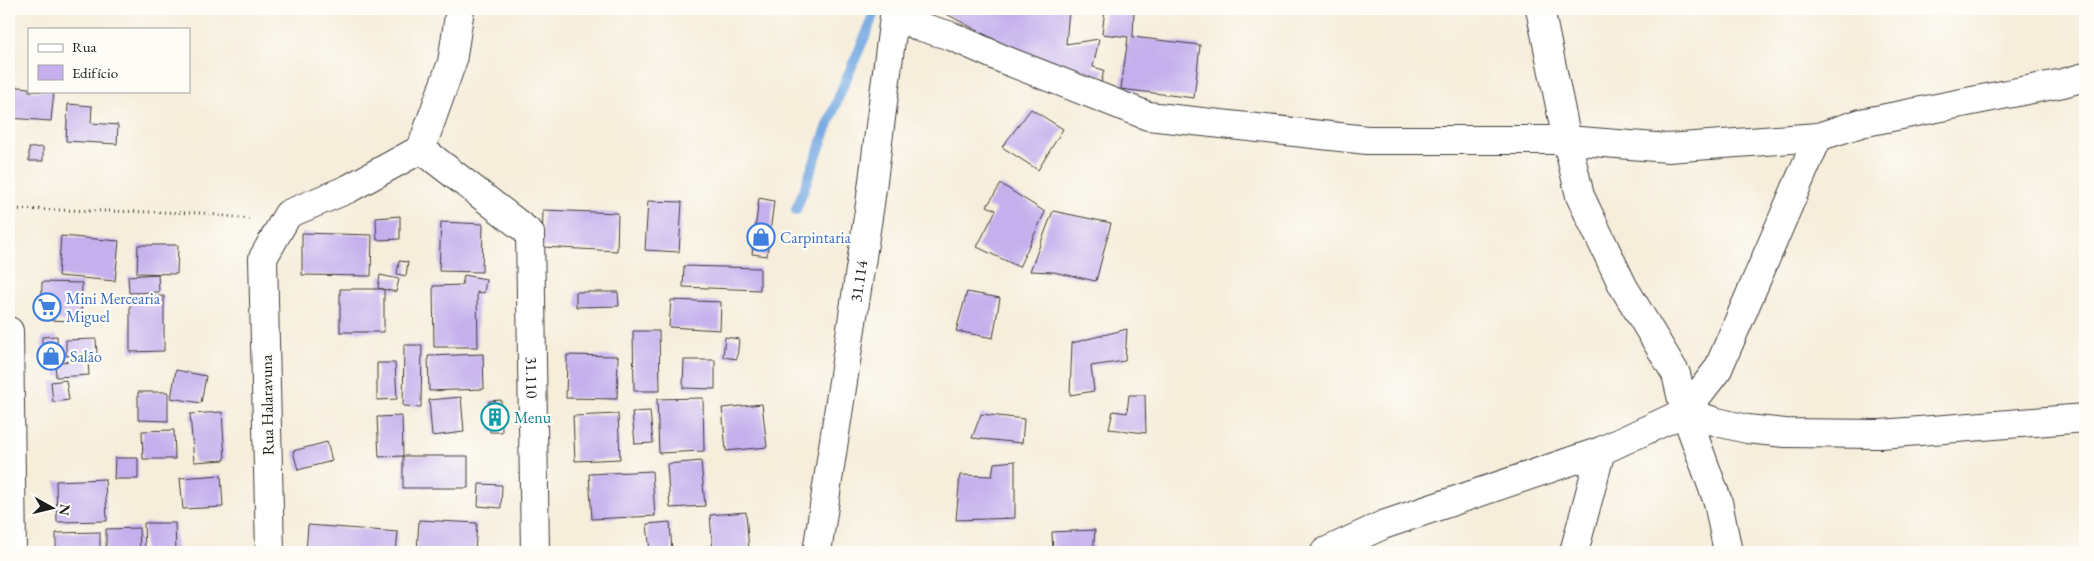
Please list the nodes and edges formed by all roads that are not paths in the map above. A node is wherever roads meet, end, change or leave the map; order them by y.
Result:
1 (460, 9) edge
2 (1540, 9) edge
3 (894, 12) edge
4 (2085, 77) edge
5 (1818, 137) junction
6 (1566, 140) junction
7 (421, 149) junction
8 (9, 331) edge
9 (1686, 412) junction
10 (2085, 418) edge
11 (1601, 451) junction
12 (12, 552) edge
13 (270, 552) edge
14 (535, 552) edge
15 (818, 552) edge
16 (1326, 552) edge
17 (1574, 552) edge
18 (1728, 552) edge

1 - 7 street
2 - 6 street
3 - 6 street
3 - 15 street, 31.114
4 - 5 street
5 - 6 street
5 - 9 street
6 - 9 street
7 - 13 street, Rua Halaravuna
7 - 14 street, 31.110
8 - 12 street
9 - 10 street
9 - 11 street
9 - 18 street
11 - 16 street
11 - 17 street

